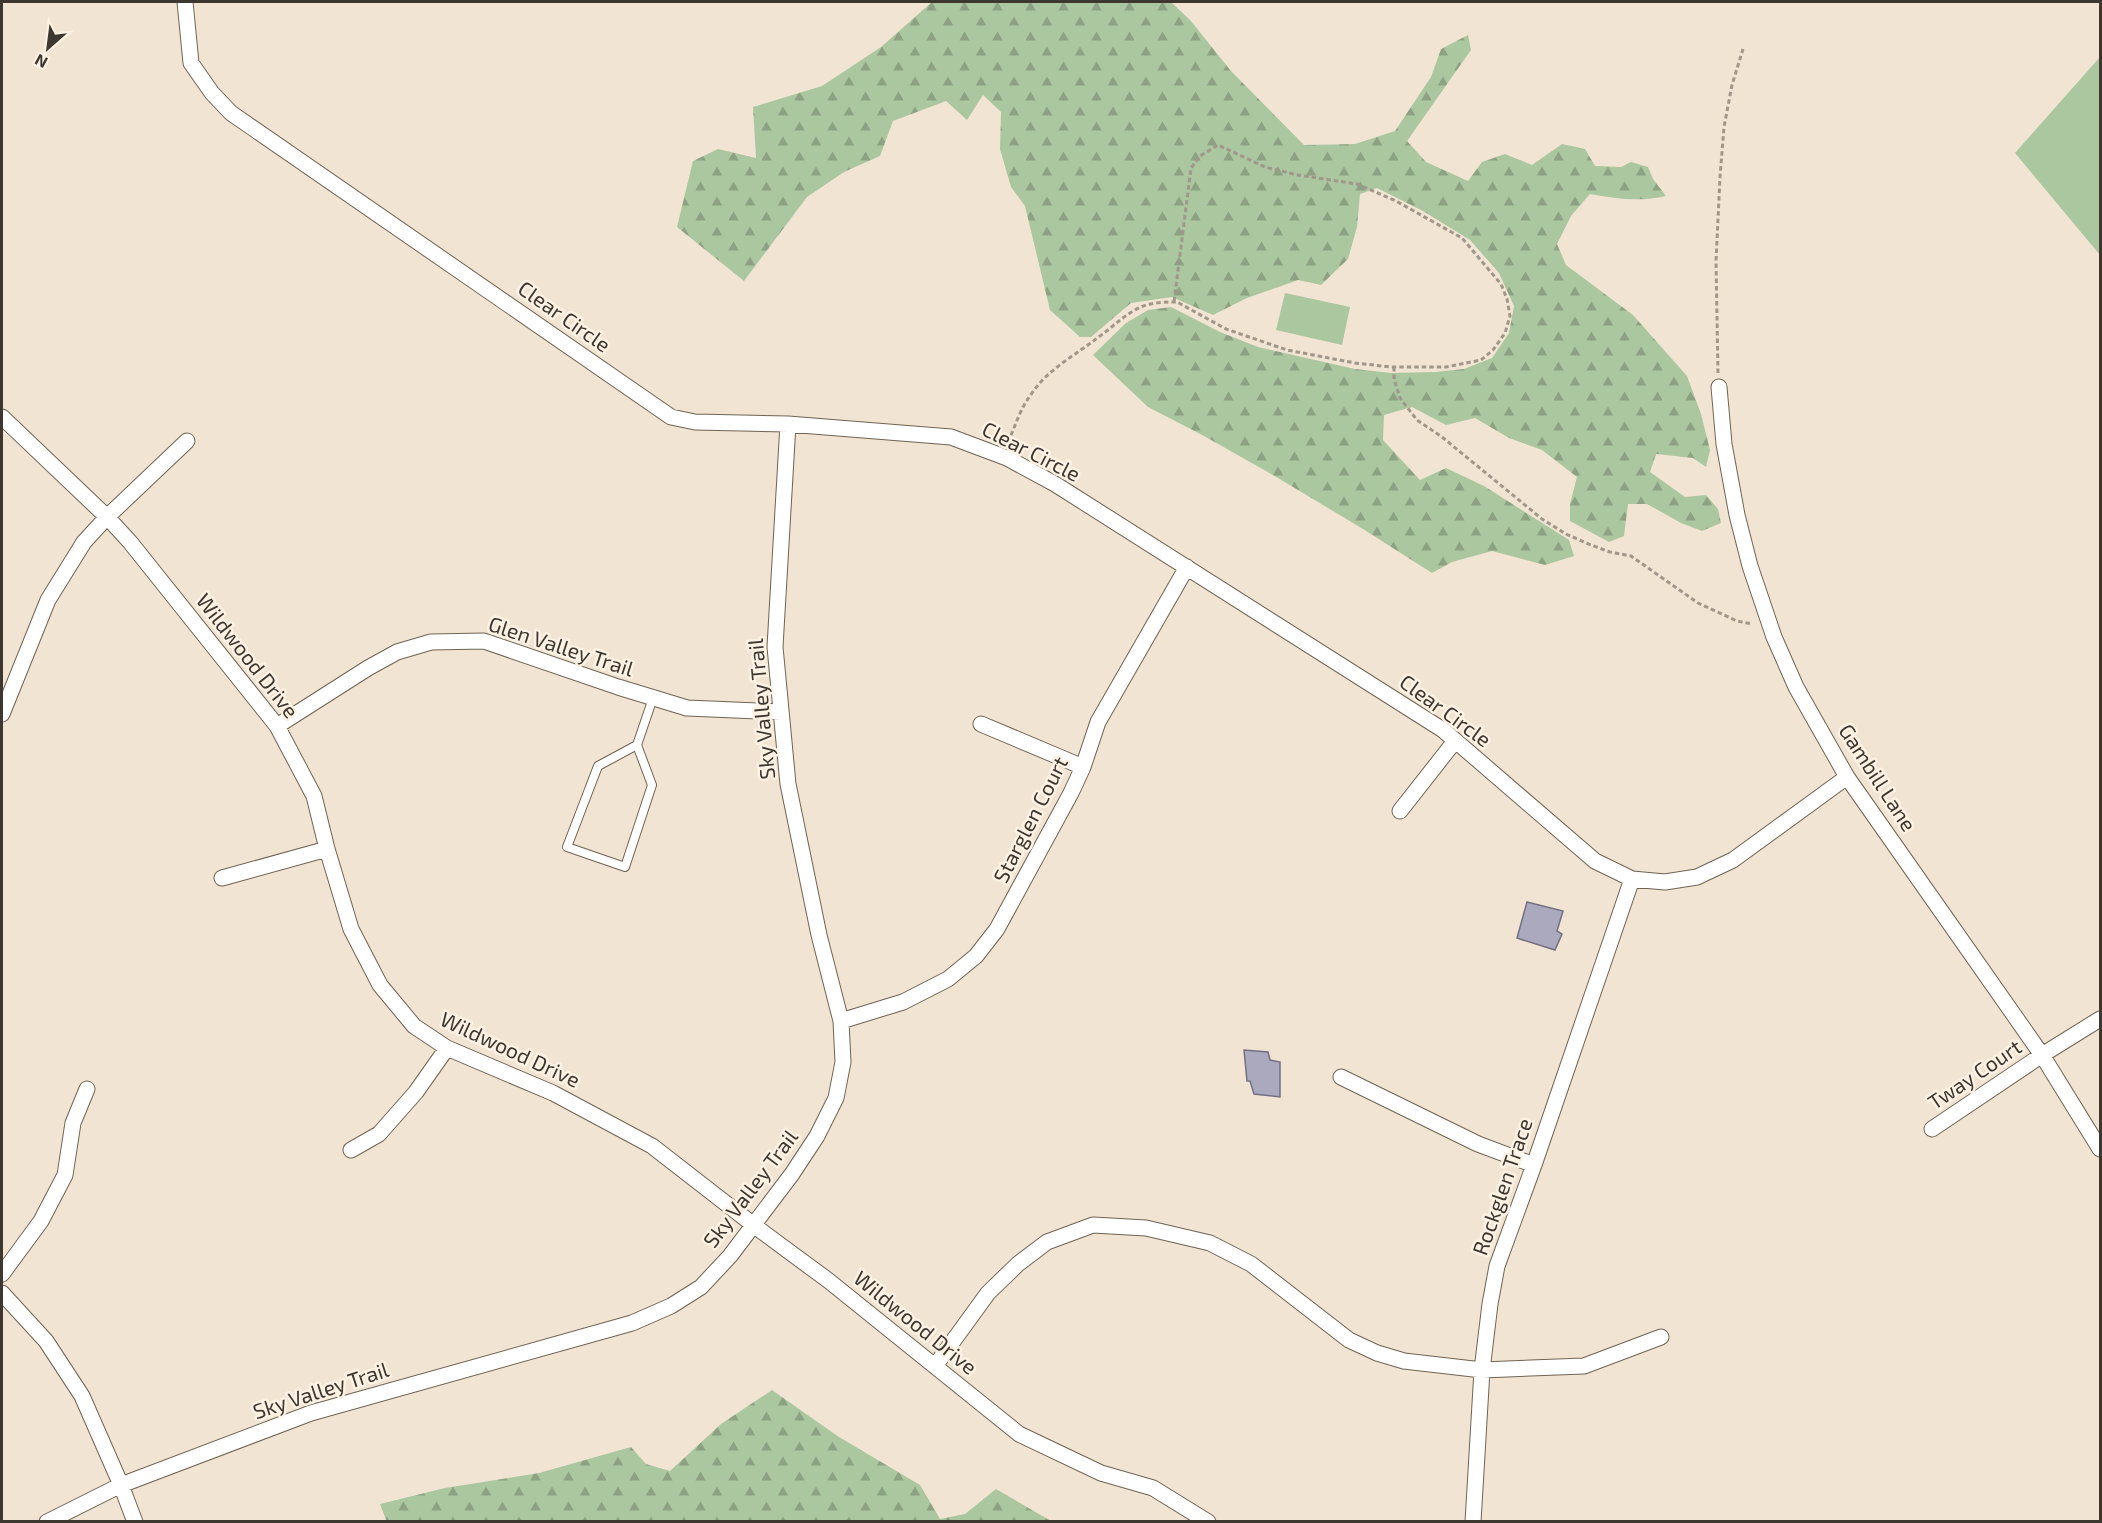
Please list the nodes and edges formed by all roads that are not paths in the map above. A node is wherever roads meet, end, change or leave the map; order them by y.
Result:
1 (185, 2) edge
2 (1719, 387) road end
3 (2, 417) edge
4 (788, 424) junction
5 (187, 441) dead end
6 (107, 517) junction
7 (1187, 567) junction
8 (653, 698) junction
9 (781, 712) junction
10 (2, 714) edge
11 (981, 724) dead end
12 (277, 726) junction
13 (1455, 741) junction
14 (637, 745) junction
15 (1083, 766) junction
16 (1847, 777) junction
17 (1400, 811) dead end
18 (327, 849) junction
19 (222, 878) dead end
20 (1632, 879) junction
21 (2100, 1019) edge
22 (841, 1021) junction
23 (447, 1048) junction
24 (2042, 1055) junction
25 (1341, 1077) dead end
26 (87, 1089) dead end
27 (1932, 1129) dead end
28 (2100, 1149) edge
29 (351, 1150) dead end
30 (1534, 1166) junction
31 (753, 1225) junction
32 (2, 1274) edge
33 (2, 1293) edge
34 (1661, 1337) dead end
35 (935, 1366) junction
36 (1482, 1370) junction
37 (121, 1485) junction
38 (47, 1521) edge
39 (135, 1521) edge
40 (1208, 1521) edge
41 (1473, 1521) edge

1 - 4 street, Clear Circle
2 - 16 street, Gambill Lane
3 - 6 street, Wildwood Drive
4 - 7 street, Clear Circle
4 - 9 street, Sky Valley Trail
5 - 6 street
6 - 10 street
6 - 12 street, Wildwood Drive
7 - 13 street, Clear Circle
7 - 15 street, Starglen Court
8 - 9 street, Glen Valley Trail
8 - 12 street, Glen Valley Trail
8 - 14 lane
9 - 22 street, Sky Valley Trail
11 - 15 street
12 - 18 street, Wildwood Drive
13 - 17 street
13 - 20 street, Clear Circle
14 - 14 lane
15 - 22 street, Starglen Court
16 - 20 street, Clear Circle
16 - 24 street, Gambill Lane
18 - 19 street
18 - 23 street, Wildwood Drive
20 - 30 street, Rockglen Trace
21 - 24 street, Tway Court
22 - 31 street, Sky Valley Trail
23 - 29 street
23 - 31 street, Wildwood Drive
24 - 27 street, Tway Court
24 - 28 street, Gambill Lane
25 - 30 street
26 - 32 street
30 - 36 street, Rockglen Trace
31 - 35 street, Wildwood Drive
31 - 37 street, Sky Valley Trail
33 - 37 street
34 - 36 street
35 - 36 street
35 - 40 street, Wildwood Drive
36 - 41 street, Rockglen Trace
37 - 38 street, Sky Valley Trail
37 - 39 street

